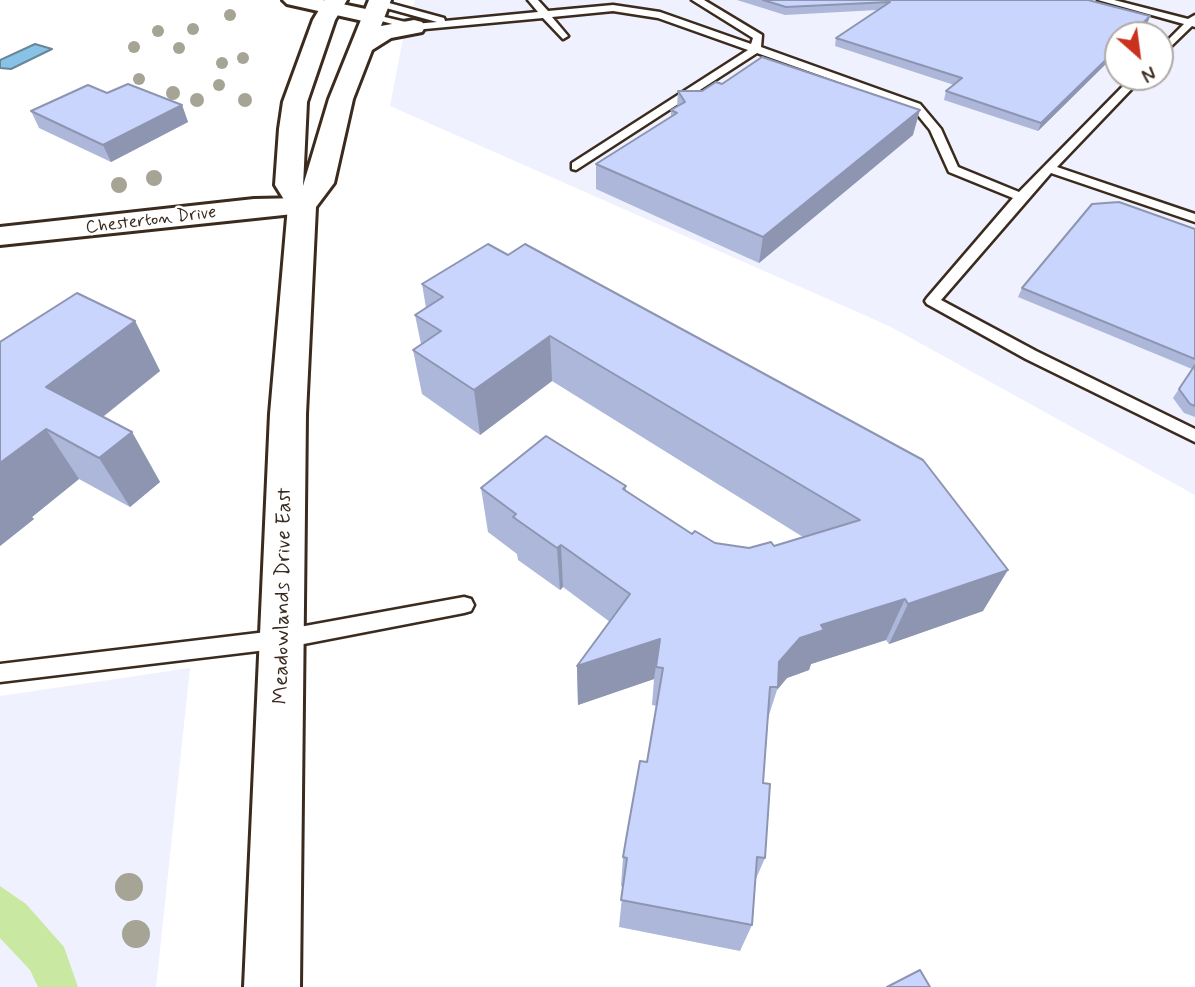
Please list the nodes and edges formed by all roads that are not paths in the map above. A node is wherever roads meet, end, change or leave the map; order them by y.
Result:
1 (294, 0) edge
2 (533, 0) edge
3 (697, 0) edge
4 (1103, 0) edge
5 (334, 4) edge
6 (613, 4) edge
7 (374, 5) edge
8 (546, 15) junction
9 (1194, 22) edge
10 (454, 25) junction
11 (414, 27) junction
12 (562, 36) dead end
13 (1174, 41) edge
14 (359, 48) junction
15 (755, 50) junction
16 (1124, 91) edge
17 (576, 166) dead end
18 (1049, 168) junction
19 (1021, 197) junction
20 (302, 205) junction
21 (1195, 218) edge
22 (0, 236) edge
23 (1195, 436) edge
24 (464, 605) dead end
25 (283, 639) junction
26 (0, 673) edge
27 (272, 987) edge

1 - 5 main road
2 - 8 lane
3 - 15 lane
4 - 9 lane
5 - 7 main road
5 - 20 main road, Meadowlands Drive East
6 - 8 lane
6 - 15 lane
7 - 10 lane
7 - 11 lane
7 - 14 main road
8 - 10 lane
8 - 12 lane
9 - 13 lane
10 - 11 lane
11 - 14 main road
14 - 20 main road
15 - 17 lane
15 - 19 lane
16 - 18 lane
18 - 19 lane
18 - 21 lane
19 - 23 lane
20 - 22 main road, Chesterton Drive
20 - 25 main road, Meadowlands Drive East
24 - 25 lane
25 - 26 lane
25 - 27 main road, Meadowlands Drive East

